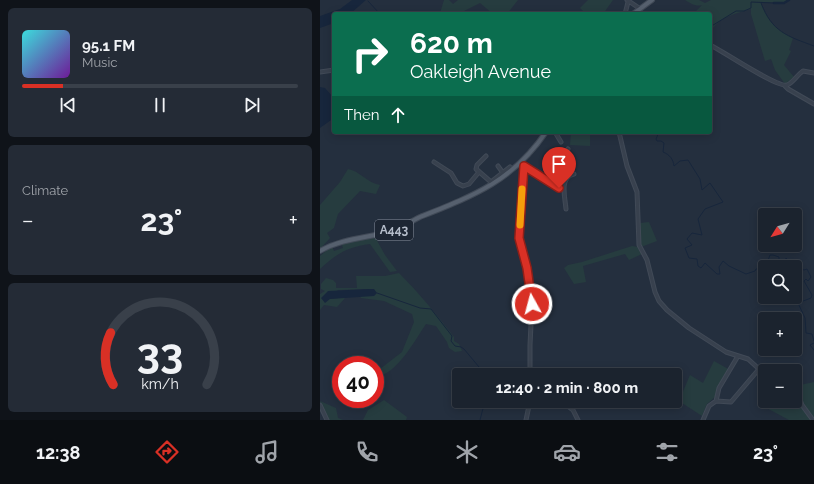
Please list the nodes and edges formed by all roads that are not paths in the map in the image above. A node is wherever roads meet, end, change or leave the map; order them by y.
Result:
1 (652, 0) edge
2 (628, 1) edge
3 (639, 8) junction
4 (625, 12) edge
5 (635, 12) edge
6 (712, 45) edge
7 (332, 70) edge
8 (320, 72) edge
9 (814, 73) edge
10 (785, 86) junction
11 (814, 104) edge
12 (545, 134) edge
13 (556, 134) edge
14 (620, 134) edge
15 (561, 142) dead end
16 (568, 149) dead end
17 (486, 156) dead end
18 (523, 161) junction
19 (434, 162) dead end
20 (498, 166) dead end
21 (524, 166) junction
22 (510, 167) dead end
23 (479, 172) junction
24 (503, 172) junction
25 (574, 175) dead end
26 (542, 177) junction
27 (492, 183) junction
28 (564, 189) junction
29 (566, 208) dead end
30 (320, 251) edge
31 (738, 356) junction
32 (530, 368) edge
33 (758, 369) joint
34 (716, 401) junction
35 (320, 405) edge
36 (802, 405) edge
37 (529, 408) edge
38 (570, 408) edge
39 (327, 420) edge
40 (526, 420) edge
41 (578, 420) edge
42 (703, 420) edge
43 (814, 420) edge

1 - 3 main road
2 - 3 street
2 - 4 street
3 - 5 main road
6 - 10 street
7 - 8 street
9 - 10 street
10 - 11 street
12 - 18 main road, A443
13 - 15 street
14 - 31 street
16 - 26 street
17 - 23 street
18 - 21 street
18 - 27 main road, A443
19 - 23 street
20 - 24 street
21 - 26 street
21 - 32 street
22 - 24 street
23 - 27 street
24 - 27 street
25 - 28 street
26 - 28 street
27 - 30 main road, A443
28 - 29 street
31 - 33 street
31 - 34 street
33 - 34 street
34 - 42 street
35 - 39 street
36 - 43 street
37 - 40 street
38 - 41 street

